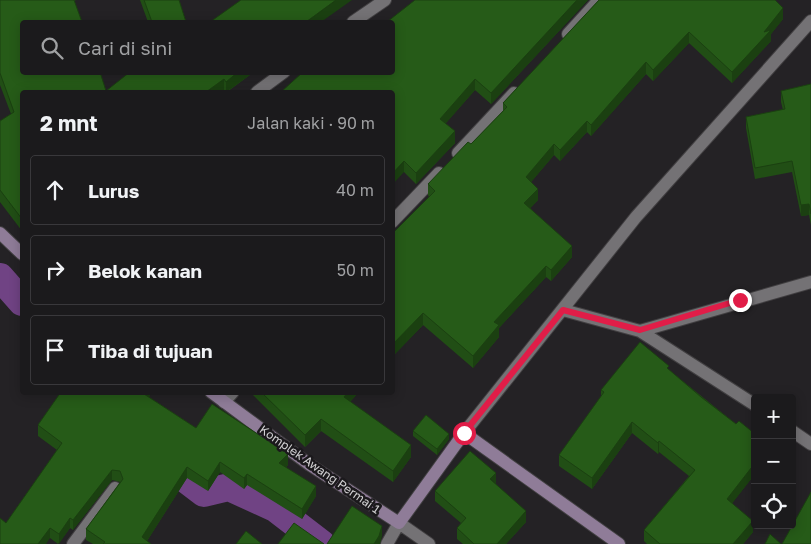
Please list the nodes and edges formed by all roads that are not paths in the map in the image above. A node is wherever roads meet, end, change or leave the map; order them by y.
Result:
1 (385, 0) edge
2 (599, 0) edge
3 (356, 20) edge
4 (811, 20) edge
5 (559, 44) edge
6 (280, 75) edge
7 (526, 80) edge
8 (260, 90) edge
9 (395, 219) edge
10 (0, 233) edge
11 (20, 252) edge
12 (811, 282) edge
13 (563, 310) junction
14 (640, 330) junction
15 (228, 397) edge
16 (751, 402) edge
17 (464, 433) junction
18 (796, 434) edge
19 (811, 444) edge
20 (115, 488) edge
21 (399, 523) junction
22 (73, 544) edge
23 (386, 544) edge
24 (429, 544) edge
25 (619, 544) edge

1 - 3 street
2 - 5 street
4 - 13 street
6 - 8 street
7 - 9 street
10 - 11 street
12 - 14 street
13 - 14 street
13 - 17 street
14 - 16 street
15 - 21 street, Komplek Awang Permai 1
17 - 21 street
17 - 25 street
18 - 19 street
20 - 22 street
21 - 23 street
21 - 24 street, Komplek Awang Permai 1

